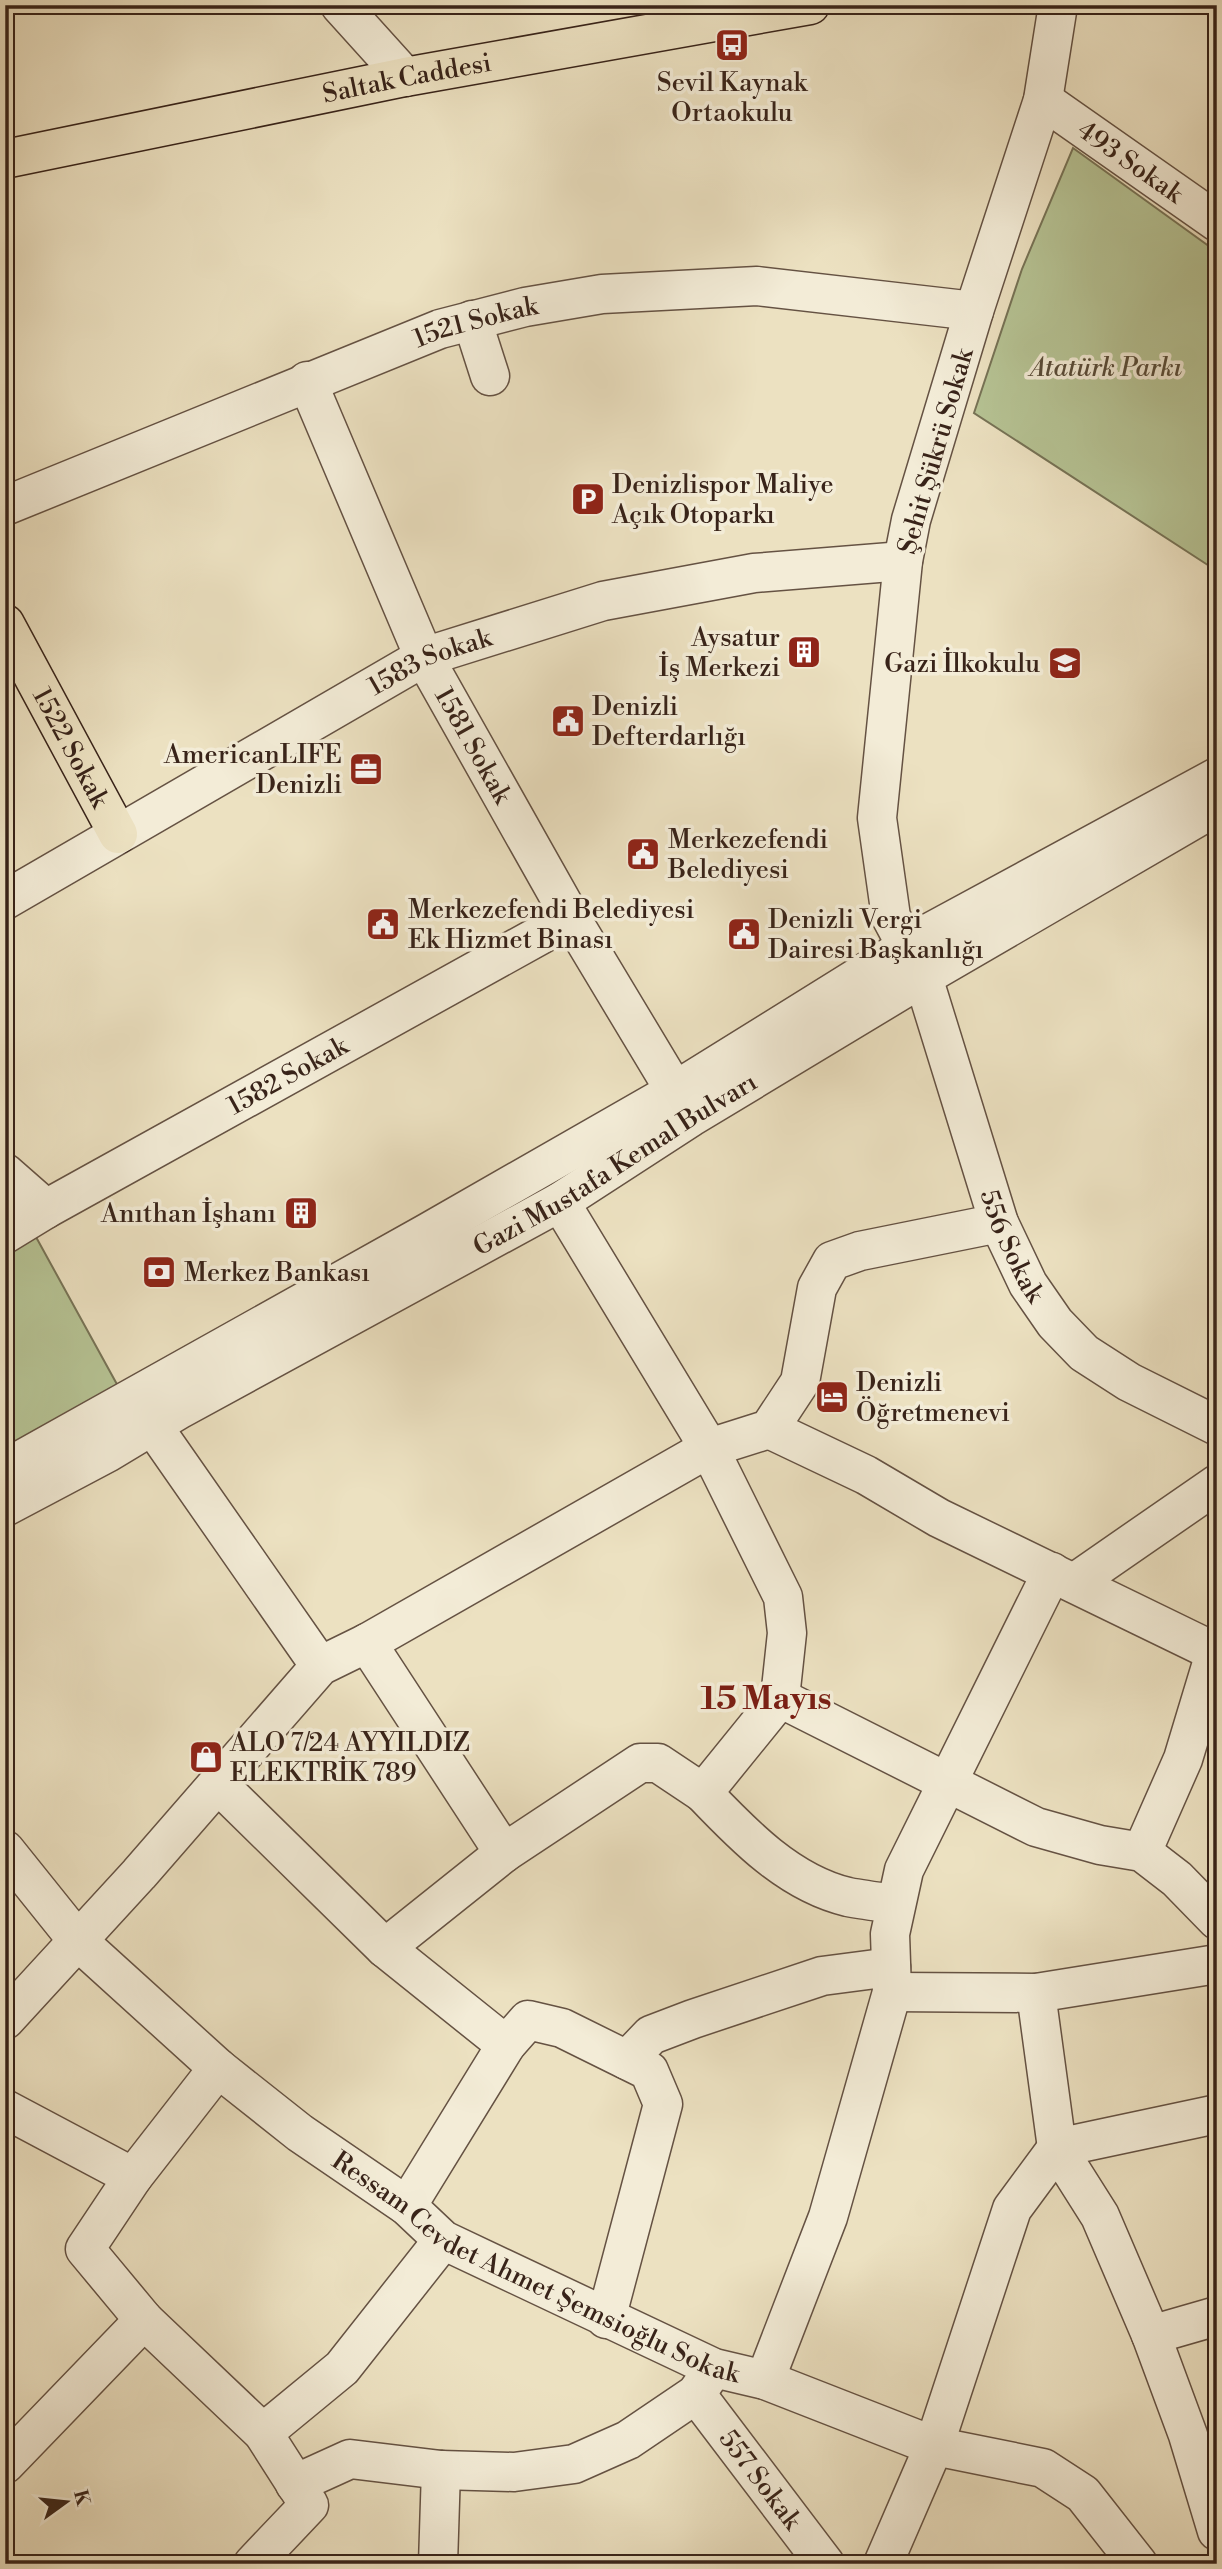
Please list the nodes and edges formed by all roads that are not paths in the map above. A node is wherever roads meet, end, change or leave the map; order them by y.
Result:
1 (340, 5) edge
2 (810, 5) edge
3 (1058, 5) edge
4 (405, 77) junction
5 (1043, 100) junction
6 (5, 159) edge
7 (1217, 222) edge
8 (974, 311) junction
9 (483, 318) junction
10 (499, 374) dead end
11 (307, 382) junction
12 (5, 506) edge
13 (903, 561) junction
14 (5, 624) edge
15 (424, 657) junction
16 (1217, 777) edge
17 (1217, 806) edge
18 (118, 834) junction
19 (5, 900) edge
20 (571, 918) junction
21 (914, 962) junction
22 (665, 1075) junction
23 (5, 1173) edge
24 (559, 1202) junction
25 (46, 1209) junction
26 (999, 1223) junction
27 (5, 1234) edge
28 (152, 1425) junction
29 (1217, 1426) edge
30 (769, 1429) junction
31 (709, 1448) junction
32 (5, 1469) edge
33 (1217, 1484) edge
34 (5, 1507) edge
35 (1063, 1577) junction
36 (367, 1643) junction
37 (1216, 1653) edge
38 (320, 1666) junction
39 (780, 1698) junction
40 (946, 1782) junction
41 (218, 1784) junction
42 (703, 1793) junction
43 (5, 1850) edge
44 (1142, 1852) junction
45 (504, 1853) junction
46 (896, 1904) junction
47 (1217, 1920) edge
48 (78, 1941) junction
49 (384, 1948) junction
50 (1217, 1964) edge
51 (891, 1979) junction
52 (1036, 1993) junction
53 (5, 2020) edge
54 (506, 2045) junction
55 (628, 2060) junction
56 (218, 2068) junction
57 (5, 2109) edge
58 (1217, 2114) edge
59 (1057, 2148) junction
60 (133, 2177) junction
61 (407, 2206) junction
62 (443, 2240) junction
63 (1217, 2316) edge
64 (606, 2319) junction
65 (144, 2320) junction
66 (1151, 2335) junction
67 (765, 2380) junction
68 (705, 2381) junction
69 (263, 2433) junction
70 (934, 2446) junction
71 (5, 2464) edge
72 (441, 2470) junction
73 (295, 2484) junction
74 (1217, 2531) edge
75 (253, 2564) edge
76 (438, 2564) edge
77 (825, 2564) edge
78 (883, 2564) edge
79 (1138, 2564) edge

1 - 4 street
2 - 4 main road, Saltak Caddesi
3 - 5 street, Şehit Şükrü Sokak
4 - 6 main road, Saltak Caddesi
5 - 7 street, 493 Sokak
5 - 8 street, Şehit Şükrü Sokak
8 - 9 street, 1521 Sokak
8 - 13 street, Şehit Şükrü Sokak
9 - 10 street
9 - 11 street, 1521 Sokak
11 - 12 street, 1521 Sokak
11 - 15 street, 1581 Sokak
13 - 15 street, 1583 Sokak
13 - 21 street, Şehit Şükrü Sokak
14 - 18 main road, 1522 Sokak
15 - 18 street, 1583 Sokak
15 - 20 street, 1581 Sokak
16 - 21 street, Gazi Mustafa Kemal Bulvarı
17 - 21 street, Gazi Mustafa Kemal Bulvarı
18 - 19 street, 1583 Sokak
20 - 22 street, 1581 Sokak
20 - 25 street, 1582 Sokak
21 - 22 street, Gazi Mustafa Kemal Bulvarı
21 - 24 street, Gazi Mustafa Kemal Bulvarı
21 - 26 street, 556 Sokak
22 - 32 street, Gazi Mustafa Kemal Bulvarı
23 - 25 street
24 - 28 street, Gazi Mustafa Kemal Bulvarı
24 - 31 street
25 - 27 street, 1582 Sokak
26 - 29 street, 556 Sokak
26 - 30 street
28 - 34 street, Gazi Mustafa Kemal Bulvarı
28 - 38 street
30 - 31 street
30 - 35 street
31 - 36 street
31 - 39 street
33 - 35 street
35 - 37 street
35 - 40 street
36 - 38 street
36 - 45 street
37 - 44 street
38 - 41 street
39 - 40 street
39 - 42 street
40 - 44 street
40 - 46 street
41 - 48 street
41 - 49 street
42 - 45 street
42 - 46 street
43 - 48 street, Ressam Cevdet Ahmet Şemsioğlu Sokak
44 - 47 street
45 - 49 street
46 - 51 street
48 - 53 street
48 - 56 street, Ressam Cevdet Ahmet Şemsioğlu Sokak
49 - 54 street
50 - 52 street
51 - 52 street
51 - 55 street
51 - 67 street
52 - 59 street
54 - 55 street
54 - 61 street
55 - 64 street
56 - 60 street
56 - 61 street, Ressam Cevdet Ahmet Şemsioğlu Sokak
57 - 60 street
58 - 59 street
59 - 66 street
59 - 70 street
60 - 65 street
61 - 62 street, Ressam Cevdet Ahmet Şemsioğlu Sokak
62 - 64 street, Ressam Cevdet Ahmet Şemsioğlu Sokak
62 - 69 street
63 - 66 street
64 - 68 street, Ressam Cevdet Ahmet Şemsioğlu Sokak
65 - 69 street
65 - 71 street
66 - 74 street
67 - 68 street, Ressam Cevdet Ahmet Şemsioğlu Sokak
67 - 70 street, Ressam Cevdet Ahmet Şemsioğlu Sokak
68 - 72 street
68 - 77 street, 557 Sokak
69 - 73 street
70 - 78 street
70 - 79 street, Ressam Cevdet Ahmet Şemsioğlu Sokak
72 - 73 street
72 - 76 street
73 - 75 street

